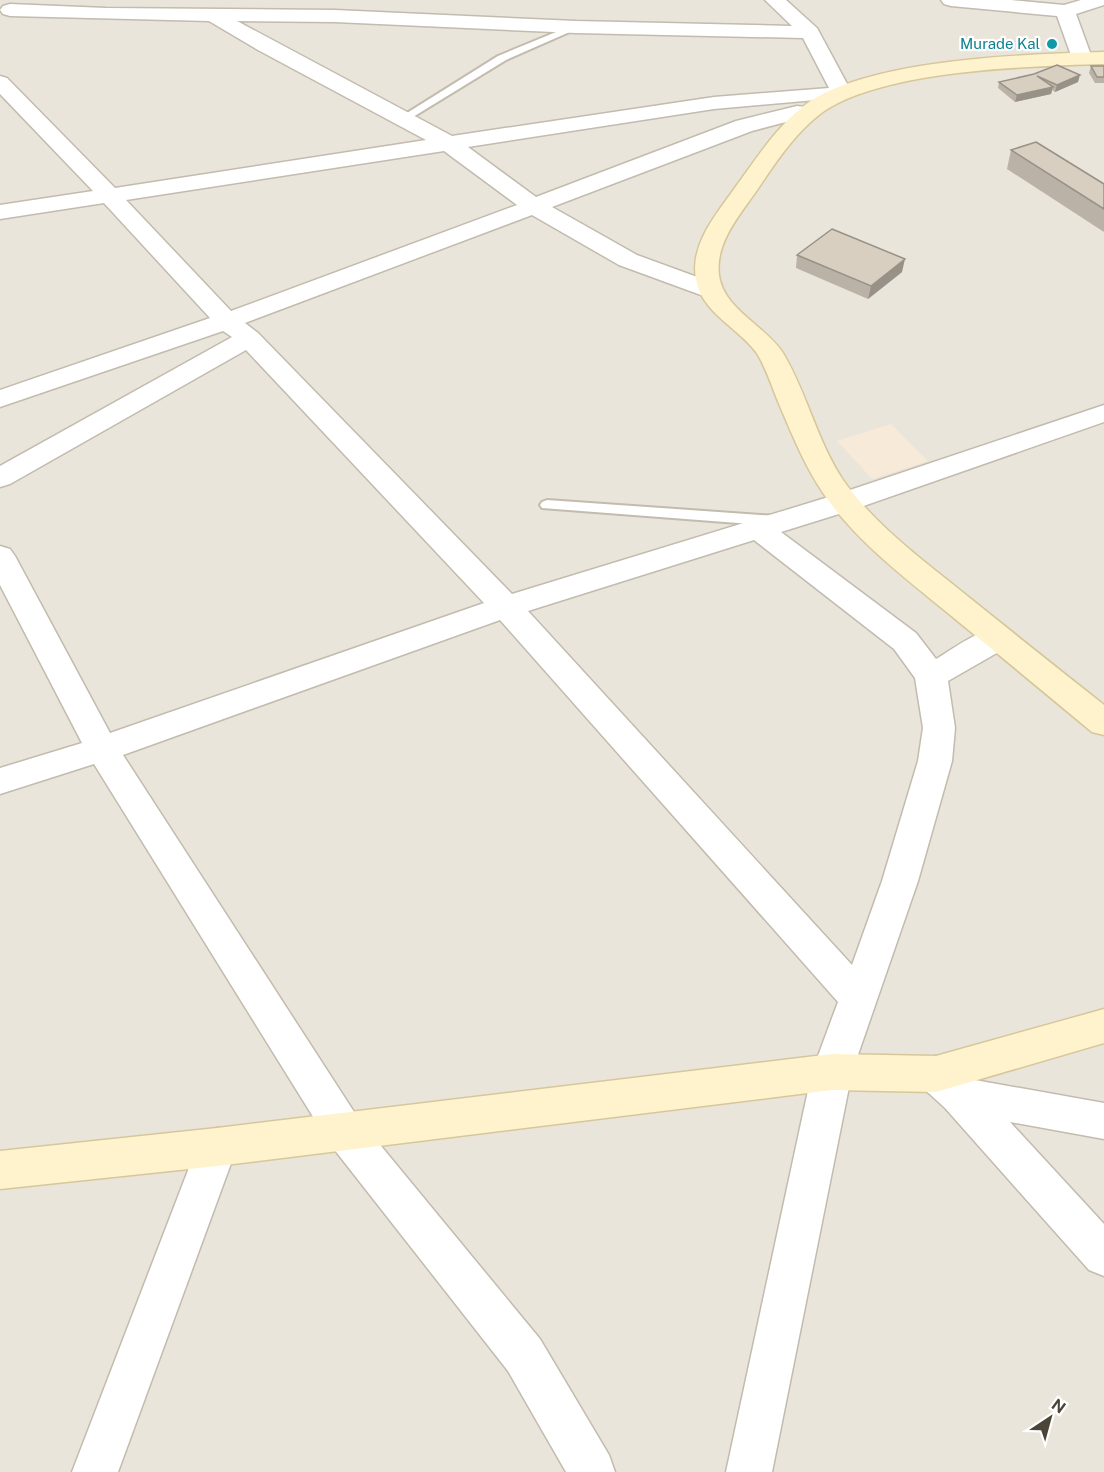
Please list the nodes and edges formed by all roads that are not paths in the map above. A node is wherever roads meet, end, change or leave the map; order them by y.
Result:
1 (36, 0) edge
2 (189, 0) edge
3 (775, 0) edge
4 (951, 0) edge
5 (1101, 0) edge
6 (1065, 11) junction
7 (5, 12) edge
8 (214, 15) junction
9 (576, 27) junction
10 (810, 32) junction
11 (1093, 58) edge
12 (0, 82) edge
13 (842, 93) junction
14 (816, 107) junction
15 (404, 118) junction
16 (447, 143) junction
17 (111, 197) junction
18 (532, 206) junction
19 (0, 212) edge
20 (710, 290) junction
21 (238, 330) junction
22 (0, 399) edge
23 (1104, 413) edge
24 (0, 478) edge
25 (845, 502) junction
26 (547, 505) dead end
27 (769, 525) junction
28 (0, 556) edge
29 (506, 607) junction
30 (998, 638) junction
31 (931, 676) junction
32 (1104, 723) edge
33 (102, 749) junction
34 (0, 781) edge
35 (858, 998) junction
36 (1104, 1026) edge
37 (832, 1072) junction
38 (948, 1084) junction
39 (1104, 1121) edge
40 (344, 1131) junction
41 (217, 1147) junction
42 (0, 1170) edge
43 (1104, 1255) edge
44 (95, 1472) edge
45 (592, 1472) edge
46 (749, 1472) edge

1 - 7 street
2 - 8 street
3 - 10 street
4 - 6 street
5 - 6 street
6 - 11 street
7 - 8 street
8 - 9 street
8 - 15 street
9 - 10 street
9 - 15 lane
10 - 13 street
11 - 13 street
12 - 17 street
13 - 14 street
13 - 16 street
14 - 18 street
14 - 20 street
15 - 16 street
16 - 17 street
16 - 18 street
17 - 19 street
17 - 21 street
18 - 20 street
18 - 21 street
20 - 25 street
21 - 22 street
21 - 24 street
21 - 29 street
23 - 25 street
25 - 27 street
25 - 30 street
26 - 27 lane
27 - 29 street
27 - 31 street
28 - 33 street
29 - 33 street
29 - 35 street
30 - 31 street
30 - 32 street
31 - 35 street
33 - 34 street
33 - 40 street
35 - 37 street
36 - 38 street
37 - 38 street
37 - 40 street
37 - 46 street
38 - 39 street
38 - 43 street
40 - 41 street
40 - 45 street
41 - 42 street
41 - 44 street

